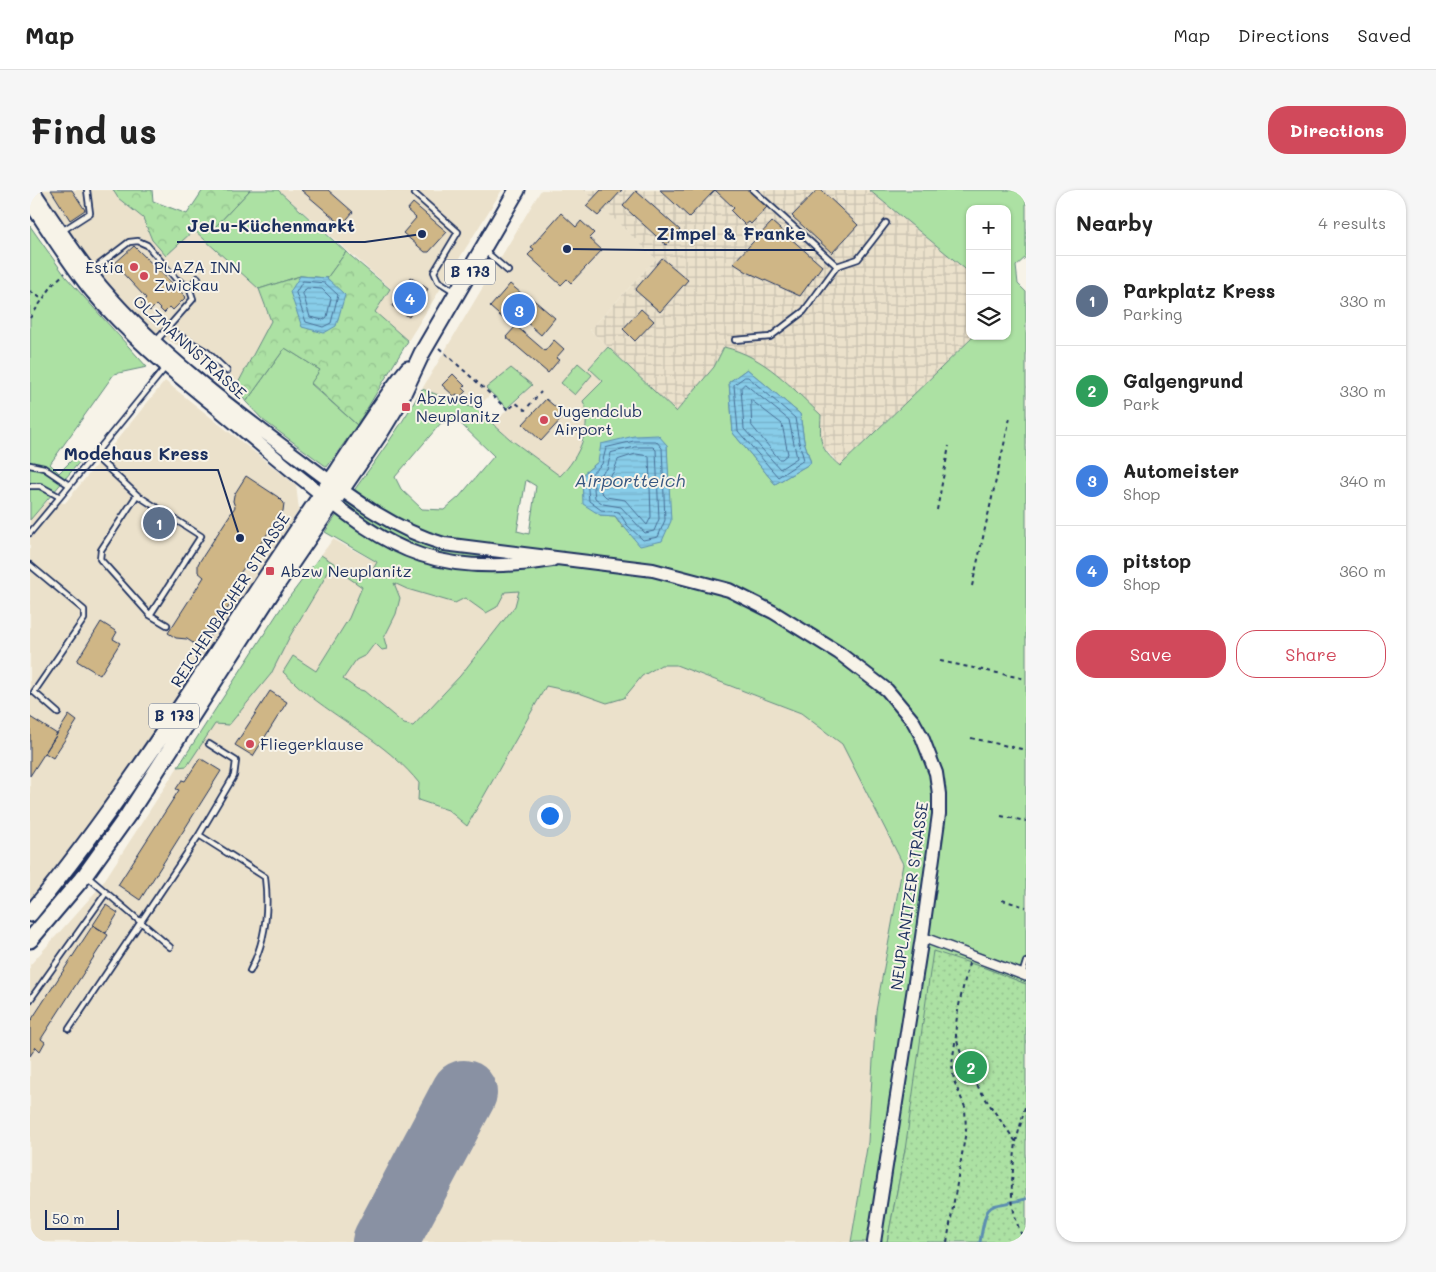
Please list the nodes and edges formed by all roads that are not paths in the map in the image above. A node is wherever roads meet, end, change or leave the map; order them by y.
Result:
1 (33, 190) edge
2 (87, 190) edge
3 (517, 190) edge
4 (753, 190) edge
5 (415, 194) dead end
6 (30, 203) edge
7 (886, 223) dead end
8 (61, 232) junction
9 (484, 250) junction
10 (837, 266) junction
11 (90, 271) junction
12 (508, 271) dead end
13 (198, 278) dead end
14 (189, 287) junction
15 (457, 294) junction
16 (168, 329) junction
17 (735, 340) dead end
18 (156, 341) junction
19 (170, 362) junction
20 (227, 371) dead end
21 (95, 456) junction
22 (30, 465) edge
23 (69, 485) junction
24 (30, 486) edge
25 (331, 492) junction
26 (137, 496) junction
27 (60, 497) junction
28 (30, 533) edge
29 (556, 559) junction
30 (30, 566) edge
31 (150, 615) junction
32 (166, 625) dead end
33 (58, 713) dead end
34 (208, 744) dead end
35 (198, 835) junction
36 (71, 864) junction
37 (85, 875) junction
38 (106, 893) junction
39 (30, 914) edge
40 (140, 922) junction
41 (922, 937) junction
42 (30, 940) edge
43 (170, 947) dead end
44 (1026, 962) edge
45 (250, 971) dead end
46 (1024, 976) edge
47 (30, 1000) edge
48 (70, 1029) dead end
49 (874, 1242) edge

1 - 8 main road, OLZMANNSTRASSE
2 - 8 lane
3 - 9 main road, REICHENBACHER STRASSE / B 173
4 - 10 lane
5 - 15 lane
6 - 19 main road, OLZMANNSTRASSE
7 - 10 lane
8 - 11 main road, OLZMANNSTRASSE
9 - 12 lane
9 - 15 main road, REICHENBACHER STRASSE / B 173
10 - 17 lane
11 - 14 lane
11 - 18 main road, OLZMANNSTRASSE
13 - 14 lane
14 - 16 lane
15 - 25 main road, REICHENBACHER STRASSE / B 173
16 - 18 lane
16 - 20 lane
18 - 19 main road, OLZMANNSTRASSE
19 - 21 lane
19 - 25 main road, OLZMANNSTRASSE
21 - 23 lane
21 - 26 lane
22 - 23 lane
23 - 27 lane
24 - 27 lane
25 - 29 main road, NEUPLANITZER STRASSE
25 - 29 main road, NEUPLANITZER STRASSE
25 - 36 main road, REICHENBACHER STRASSE / B 173
25 - 37 main road, REICHENBACHER STRASSE / B 173
26 - 31 lane
26 - 31 lane
27 - 28 lane
29 - 41 main road, NEUPLANITZER STRASSE
30 - 33 lane
31 - 32 lane
34 - 35 lane
35 - 40 lane
35 - 45 lane
36 - 37 main road
36 - 39 main road, REICHENBACHER STRASSE / B 173
37 - 38 lane
37 - 42 main road, REICHENBACHER STRASSE / B 173
38 - 40 lane
38 - 47 lane
40 - 43 lane
40 - 48 lane
41 - 46 street
41 - 49 main road, NEUPLANITZER STRASSE
44 - 46 lane

